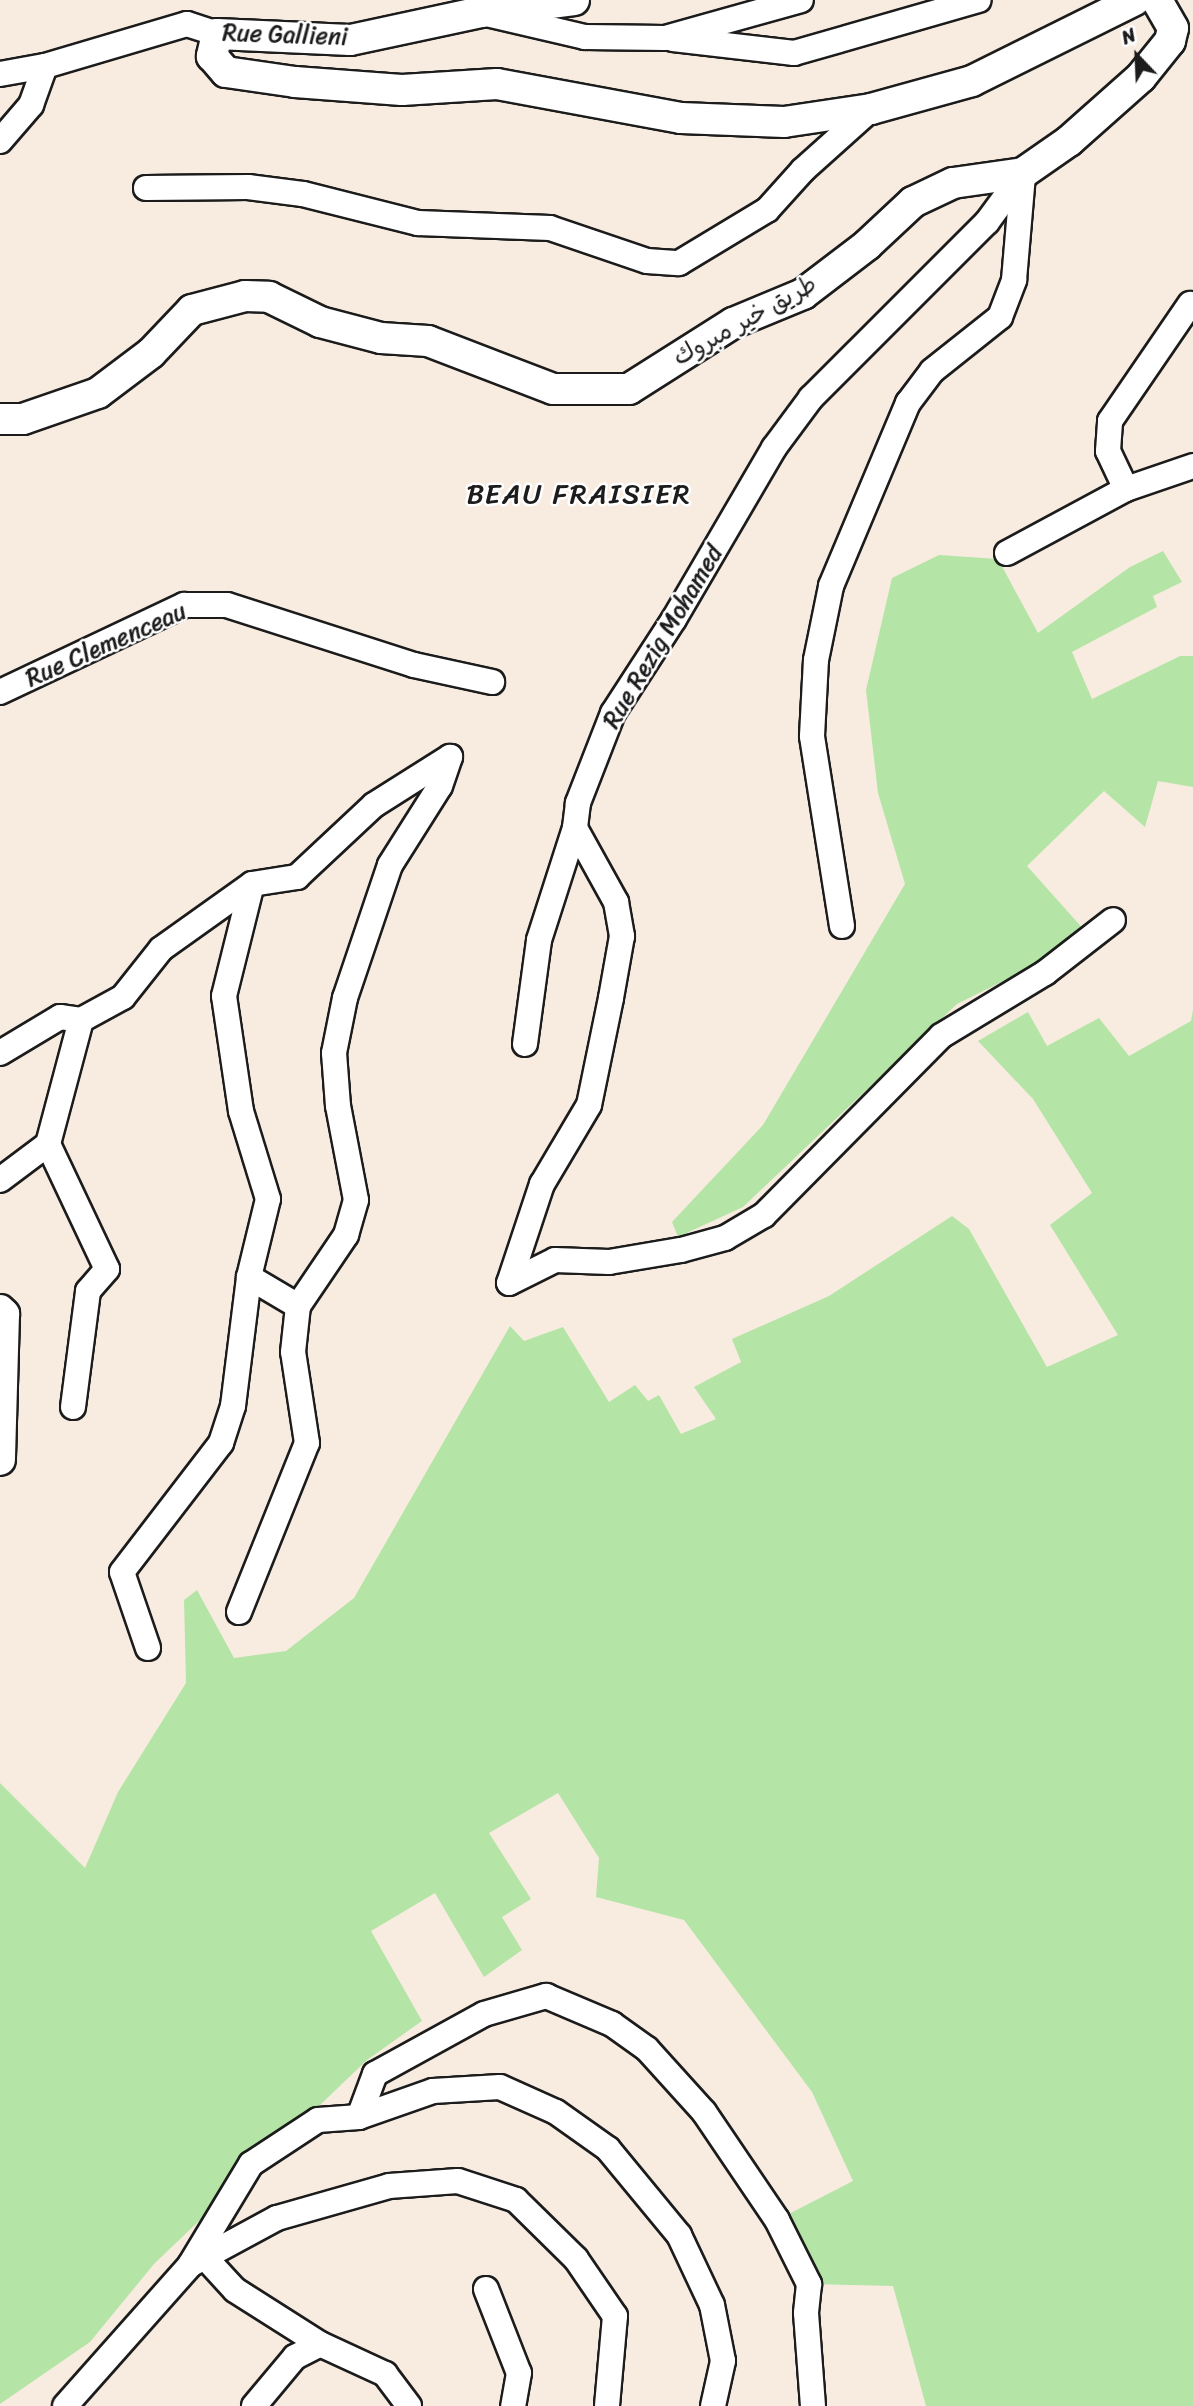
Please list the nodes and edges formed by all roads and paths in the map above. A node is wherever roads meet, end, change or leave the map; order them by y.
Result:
1 (574, 0) edge
2 (801, 0) edge
3 (979, 0) edge
4 (1135, 0) edge
5 (1157, 0) edge
6 (478, 6) edge
7 (217, 34) junction
8 (665, 38) junction
9 (45, 66) junction
10 (0, 74) edge
11 (871, 109) junction
12 (0, 141) edge
13 (1023, 173) junction
14 (146, 188) dead end
15 (1192, 300) edge
16 (0, 419) edge
17 (1193, 466) edge
18 (1126, 489) junction
19 (1007, 553) dead end
20 (492, 682) dead end
21 (0, 692) edge
22 (575, 828) junction
23 (252, 884) junction
24 (1113, 920) dead end
25 (842, 926) dead end
26 (81, 1020) junction
27 (525, 1044) dead end
28 (0, 1053) edge
29 (48, 1144) junction
30 (0, 1180) edge
31 (248, 1276) junction
32 (298, 1306) junction
33 (0, 1310) edge
34 (73, 1407) dead end
35 (0, 1460) edge
36 (239, 1612) dead end
37 (148, 1648) dead end
38 (359, 2117) junction
39 (199, 2258) junction
40 (486, 2289) dead end
41 (320, 2344) junction
42 (65, 2406) edge
43 (254, 2406) edge
44 (409, 2406) edge
45 (513, 2406) edge
46 (607, 2406) edge
47 (713, 2406) edge
48 (813, 2406) edge

1 - 6 street, Rue Gallieni
2 - 8 street
3 - 8 street
4 - 11 street
5 - 13 street, طريق خير مبروك
6 - 7 street, Rue Gallieni
6 - 8 street
7 - 9 street, Rue Gallieni
7 - 11 street
9 - 10 street, Rue Gallieni
9 - 12 street
11 - 14 street
13 - 16 street, طريق خير مبروك
13 - 22 street, Rue Rezig Mohamed
13 - 25 street
15 - 18 street
17 - 18 street
18 - 19 street
20 - 21 street, Rue Clemenceau
22 - 24 street
22 - 27 street, Rue Rezig Mohamed
23 - 26 street
23 - 31 street
23 - 32 street
26 - 28 street
26 - 29 street
29 - 30 street
29 - 34 street
31 - 32 street
31 - 37 street
32 - 36 street
33 - 35 street
38 - 39 street
38 - 47 street
38 - 48 street
39 - 41 street
39 - 42 street
39 - 46 street
40 - 45 street
41 - 43 street
41 - 44 street

